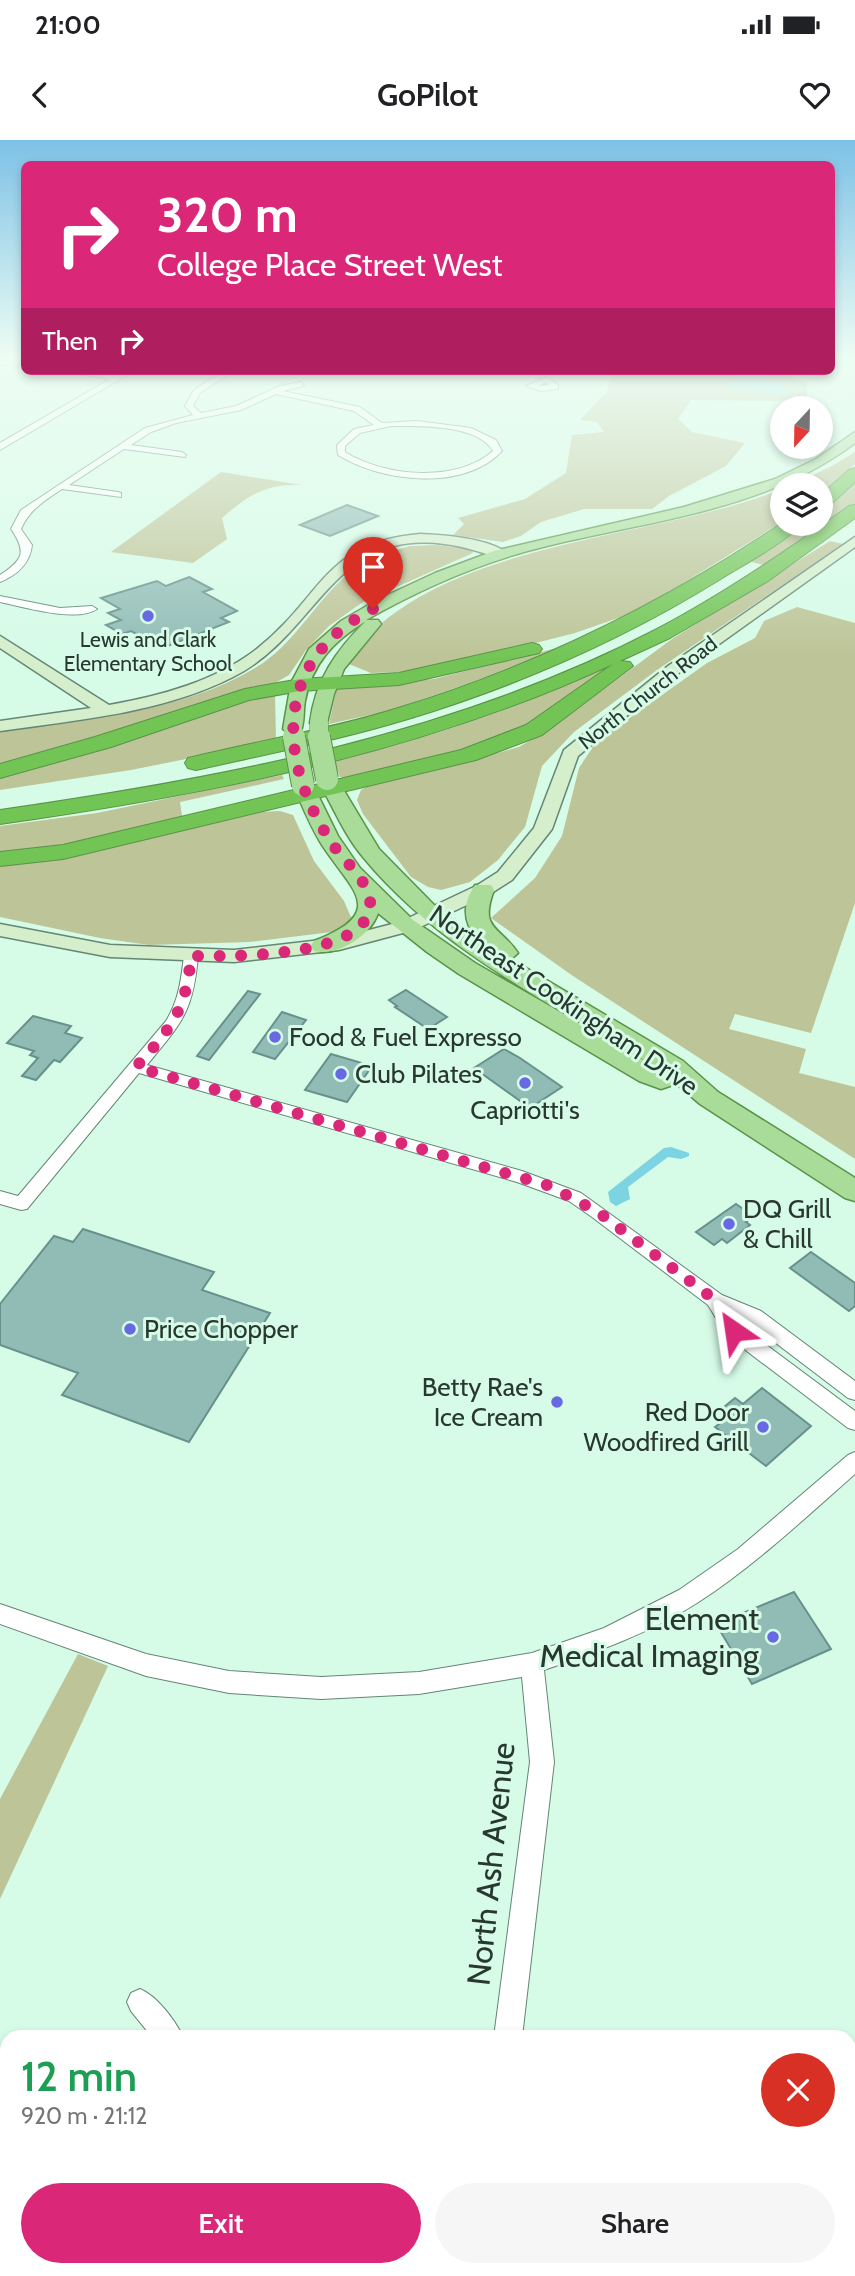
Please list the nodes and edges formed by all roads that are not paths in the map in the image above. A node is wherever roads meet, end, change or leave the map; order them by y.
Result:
1 (101, 460) edge
2 (354, 460) edge
3 (491, 460) edge
4 (824, 460) edge
5 (855, 473) edge
6 (60, 486) junction
7 (833, 493) edge
8 (118, 495) dead end
9 (855, 510) edge
10 (773, 536) edge
11 (855, 541) edge
12 (501, 554) junction
13 (0, 579) edge
14 (0, 599) edge
15 (390, 601) junction
16 (92, 609) dead end
17 (634, 622) junction
18 (669, 631) junction
19 (0, 641) edge
20 (332, 674) junction
21 (300, 685) junction
22 (104, 709) junction
23 (0, 726) edge
24 (0, 771) edge
25 (329, 783) junction
26 (305, 789) junction
27 (0, 798) edge
28 (0, 817) edge
29 (0, 859) edge
30 (366, 887) junction
31 (483, 890) junction
32 (431, 915) junction
33 (407, 926) junction
34 (0, 930) edge
35 (322, 946) junction
36 (191, 956) junction
37 (542, 986) junction
38 (136, 1067) junction
39 (709, 1098) junction
40 (855, 1191) edge
41 (0, 1197) edge
42 (715, 1300) junction
43 (855, 1392) edge
44 (855, 1422) edge
45 (855, 1461) edge
46 (0, 1614) edge
47 (532, 1664) junction
48 (140, 2002) dead end
49 (163, 2030) edge
50 (509, 2030) edge

1 - 6 street
2 - 3 street
4 - 12 main road, Northeast Cookingham Drive
5 - 7 highway
6 - 8 street
6 - 13 street
9 - 18 highway
10 - 17 highway
11 - 31 main road, North Church Road
12 - 15 main road, Northeast Cookingham Drive
12 - 22 main road
14 - 16 street
15 - 20 main road
15 - 21 main road, Northeast Cookingham Drive
17 - 20 highway
17 - 27 highway
18 - 25 highway
18 - 28 highway
19 - 22 main road
20 - 21 highway
20 - 25 main road, Northeast Cookingham Drive, bridge
21 - 24 highway
21 - 26 main road, Northeast Cookingham Drive, bridge
22 - 23 main road
25 - 26 highway
25 - 32 main road, Northeast Cookingham Drive
26 - 29 highway
26 - 30 main road, Northeast Cookingham Drive
30 - 33 main road, Northeast Cookingham Drive
30 - 35 main road
31 - 32 main road, North Church Road
31 - 37 main road
32 - 33 main road, North Church Road
32 - 37 main road, Northeast Cookingham Drive
33 - 35 main road, North Church Road
33 - 39 main road, Northeast Cookingham Drive
34 - 36 main road, North Church Road
35 - 36 main road, North Church Road
36 - 38 street
37 - 39 main road, Northeast Cookingham Drive
38 - 41 street
38 - 42 street
39 - 40 main road, Northeast Cookingham Drive
42 - 43 street
42 - 44 street
45 - 47 street
46 - 47 street
47 - 50 street, North Ash Avenue
48 - 49 street

